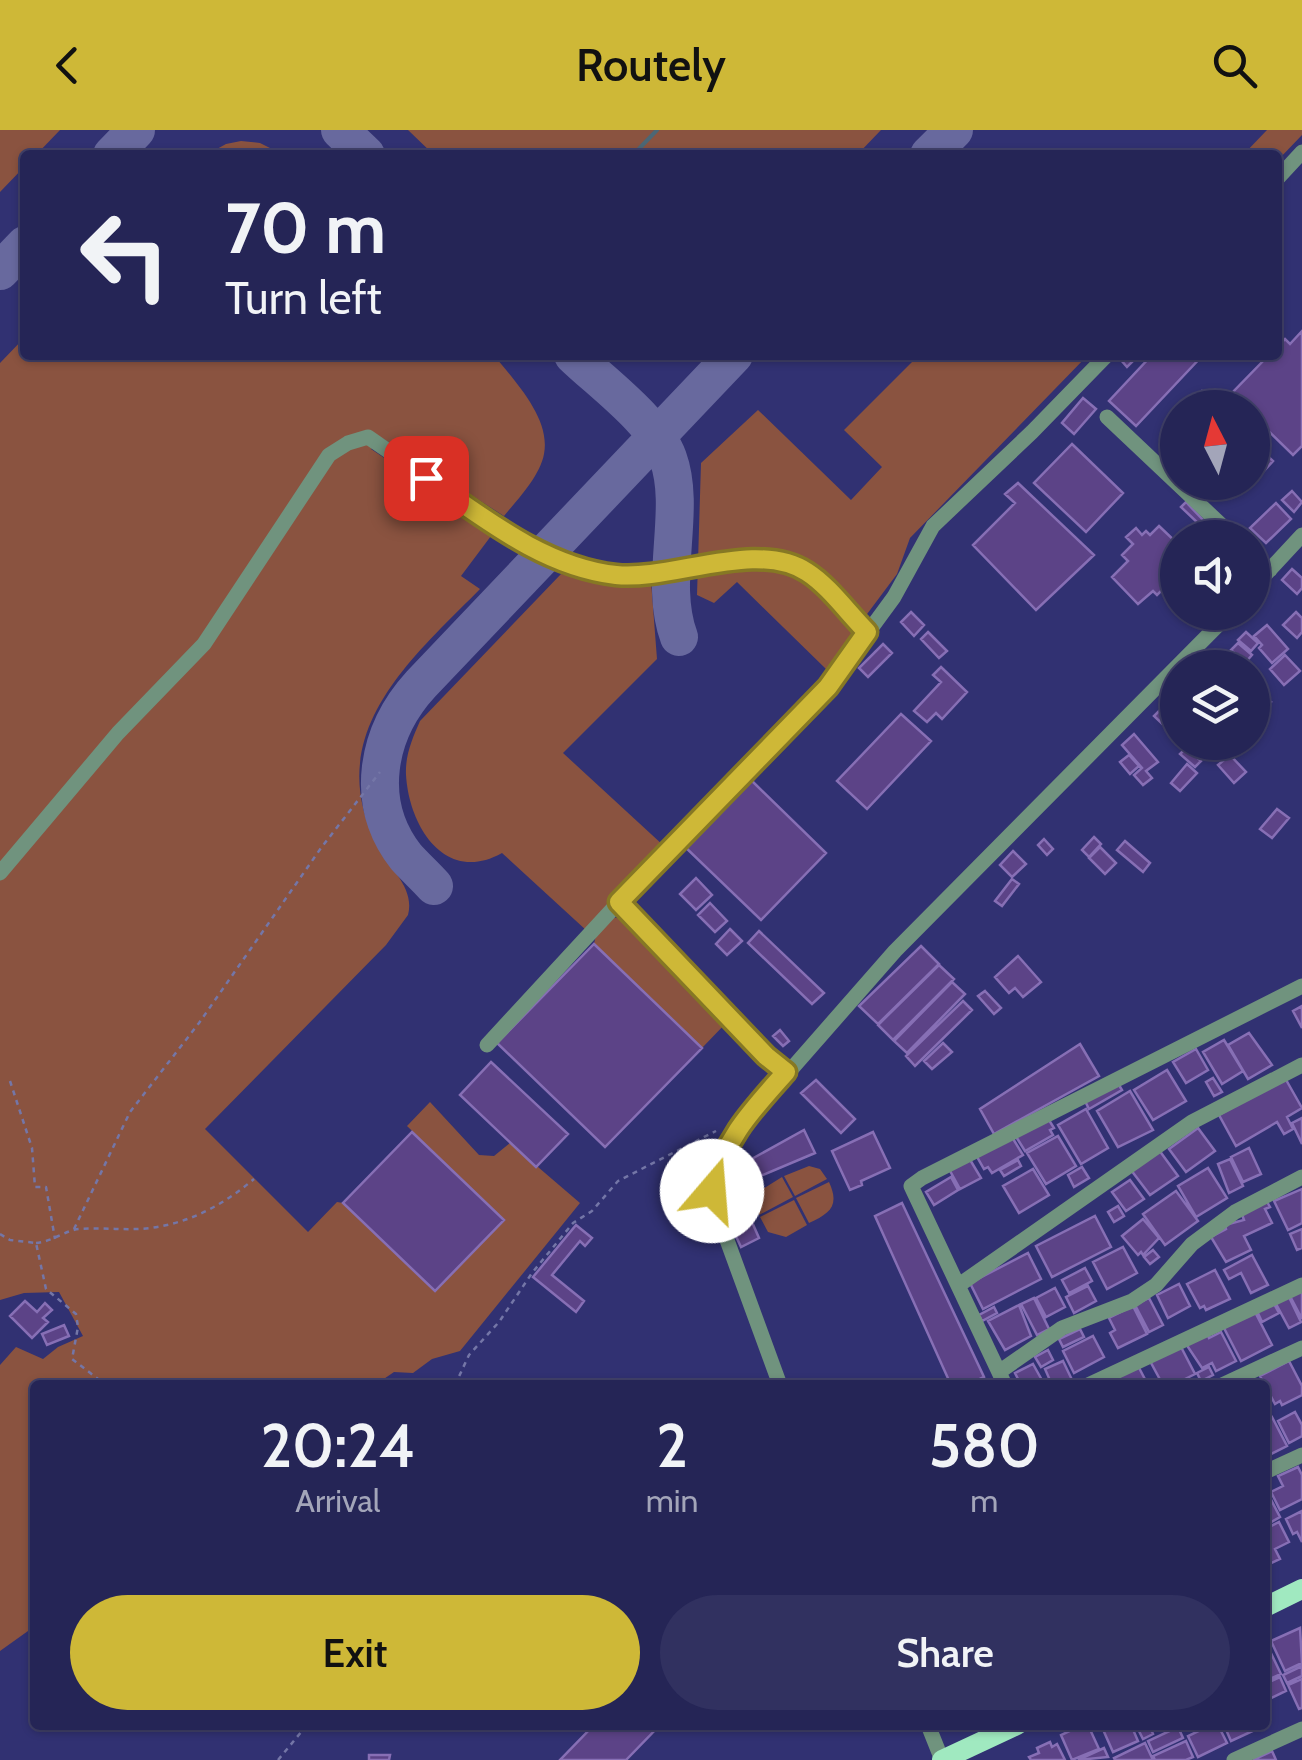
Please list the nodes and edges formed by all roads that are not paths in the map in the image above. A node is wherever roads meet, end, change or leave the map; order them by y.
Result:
1 (1302, 152) edge
2 (1282, 174) edge
3 (1101, 360) edge
4 (1107, 418) dead end
5 (1216, 520) edge
6 (1302, 535) edge
7 (1270, 570) edge
8 (1213, 630) edge
9 (867, 632) junction
10 (0, 874) edge
11 (619, 902) junction
12 (1302, 986) edge
13 (487, 1045) dead end
14 (1302, 1066) edge
15 (786, 1072) junction
16 (1302, 1177) edge
17 (1302, 1284) edge
18 (959, 1285) junction
19 (1302, 1348) edge
20 (1002, 1379) edge
21 (778, 1380) edge
22 (1099, 1380) edge
23 (1233, 1380) edge
24 (1302, 1454) edge
25 (1270, 1470) edge
26 (1302, 1589) edge
27 (1270, 1605) edge
28 (1302, 1728) edge
29 (930, 1730) edge
30 (1006, 1730) edge
31 (942, 1760) edge
32 (1234, 1760) edge

1 - 2 street
3 - 9 street
4 - 5 street
6 - 7 street
8 - 15 street
9 - 10 street
9 - 11 street
11 - 13 street
11 - 15 street
12 - 18 street
14 - 18 street
15 - 21 street
16 - 20 street
17 - 22 street
18 - 20 street
19 - 23 street
24 - 25 street
26 - 27 main road
28 - 32 street
29 - 31 street
30 - 31 main road

